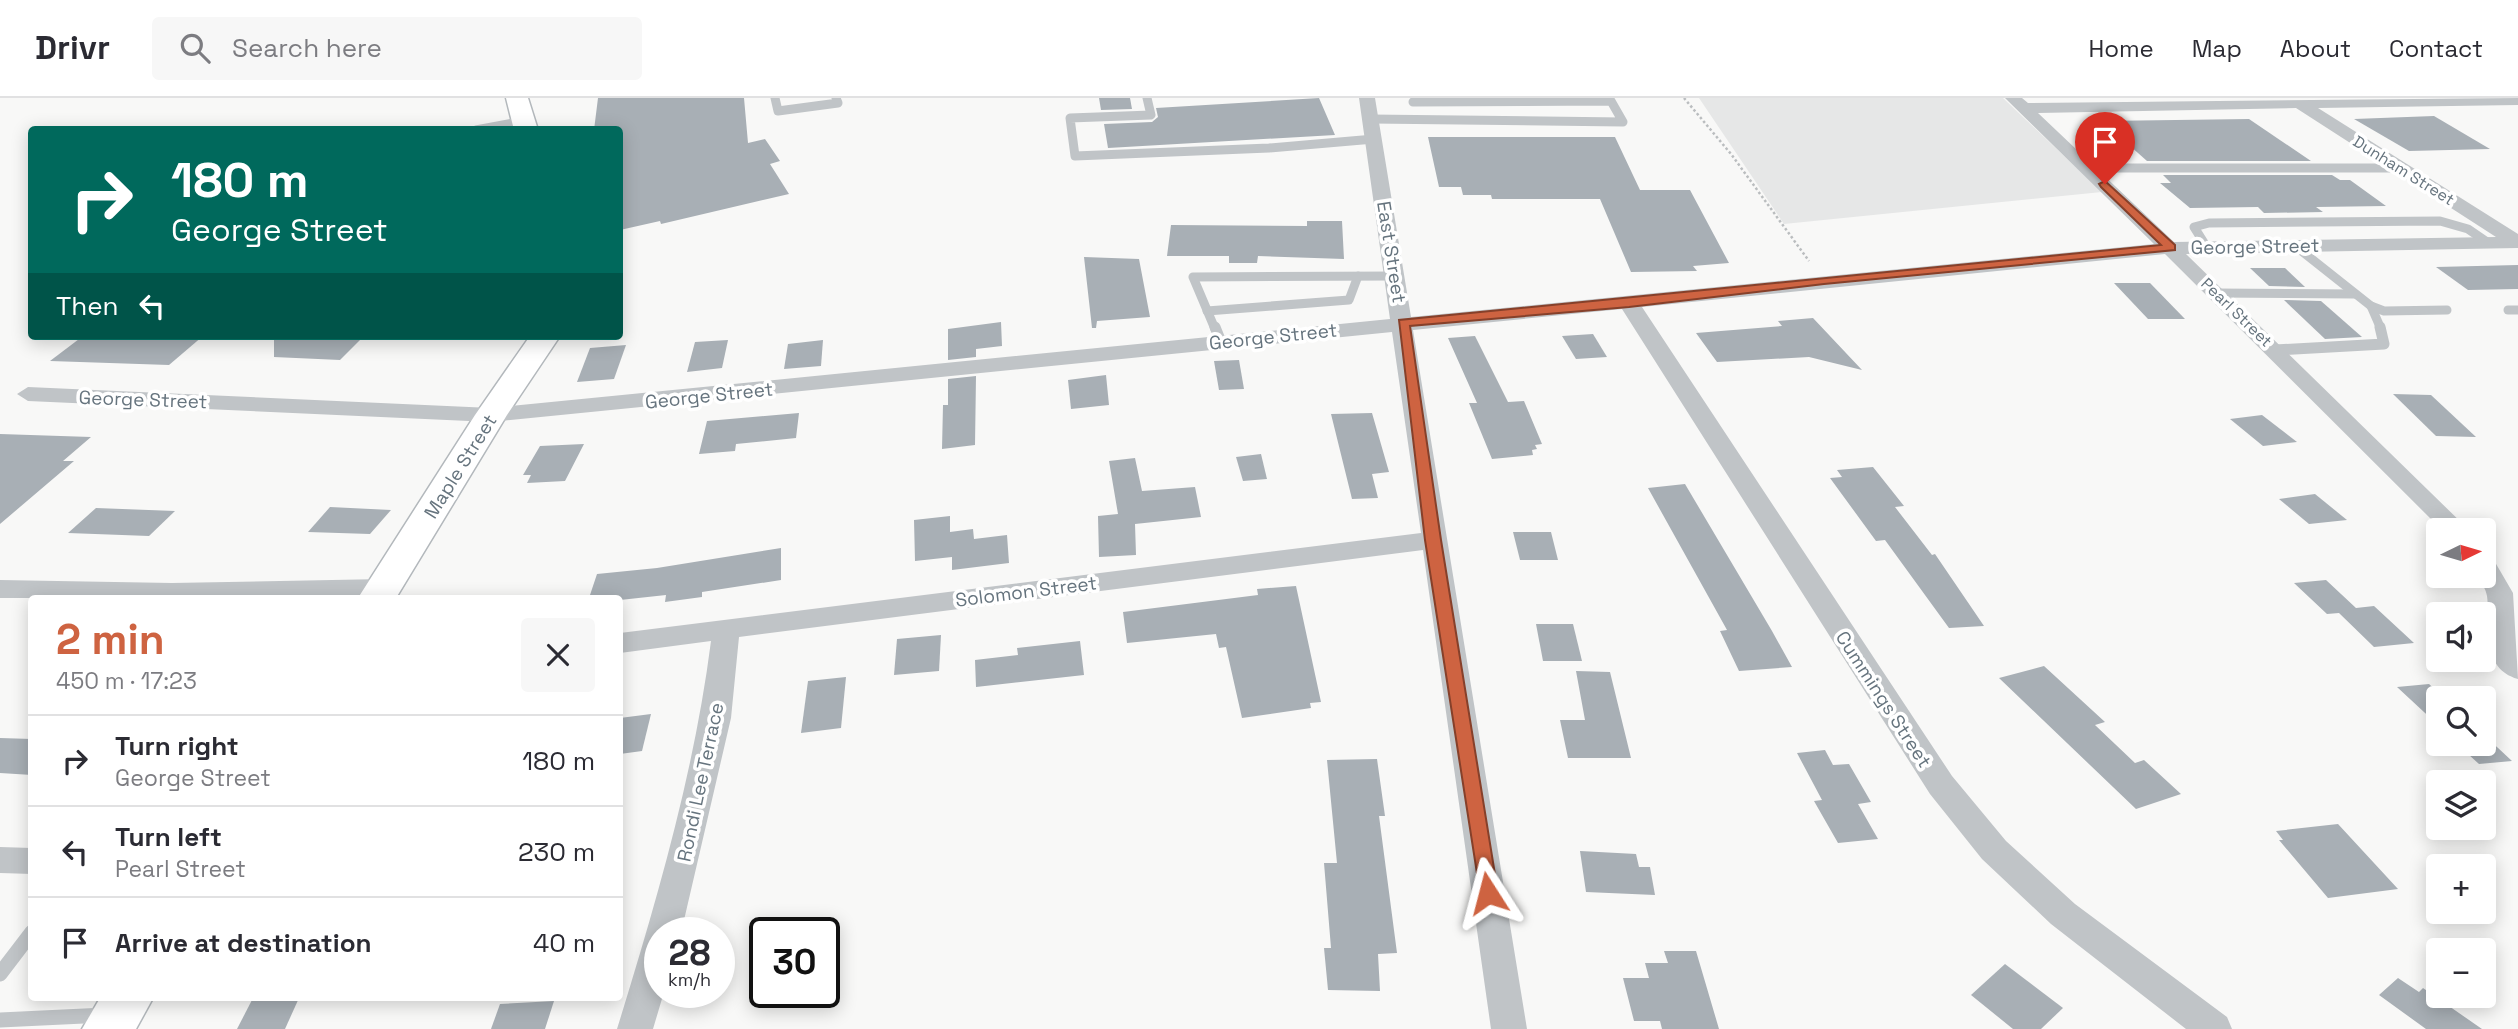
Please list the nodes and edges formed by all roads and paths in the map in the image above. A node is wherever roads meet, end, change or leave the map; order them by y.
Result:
1 (517, 98) edge
2 (775, 98) edge
3 (836, 98) edge
4 (1147, 98) edge
5 (1684, 98) edge
6 (2295, 100) edge
7 (2518, 100) edge
8 (1413, 102) dead end
9 (2019, 103) edge
10 (1371, 119) edge
11 (524, 125) edge
12 (2401, 168) junction
13 (2088, 169) junction
14 (2487, 242) junction
15 (2516, 243) edge
16 (2294, 245) junction
17 (2206, 246) junction
18 (2171, 248) junction
19 (1358, 276) junction
20 (1396, 276) junction
21 (1824, 281) junction
22 (2216, 293) junction
23 (2354, 294) junction
24 (1629, 303) junction
25 (2371, 306) junction
26 (2447, 310) dead end
27 (1207, 311) junction
28 (1403, 323) junction
29 (542, 340) edge
30 (1221, 342) junction
31 (2275, 350) junction
32 (28, 394) dead end
33 (491, 415) junction
34 (2444, 518) edge
35 (1433, 540) junction
36 (2496, 578) edge
37 (0, 589) edge
38 (380, 593) edge
39 (2509, 593) edge
40 (726, 629) junction
41 (623, 643) edge
42 (2518, 669) edge
43 (0, 860) edge
44 (28, 861) edge
45 (668, 917) edge
46 (28, 937) edge
47 (0, 974) edge
48 (644, 999) edge
49 (118, 1013) edge
50 (0, 1020) edge
51 (635, 1029) edge
52 (1509, 1029) edge
53 (2214, 1029) edge

1 - 11 main road
2 - 3 lane
4 - 10 lane
5 - 21 path
6 - 7 street
6 - 9 street
6 - 12 street, Dunham Street
8 - 10 lane
9 - 13 street, Pearl Street
10 - 20 street, East Street
12 - 13 lane
12 - 15 street, Dunham Street
13 - 18 street, Pearl Street
14 - 15 street, George Street
14 - 16 street, George Street
14 - 17 lane
16 - 17 street, George Street
16 - 23 lane
17 - 18 street, George Street
18 - 21 street, George Street
18 - 22 street, Pearl Street
19 - 20 lane
19 - 27 lane
19 - 27 lane
20 - 28 street, East Street
21 - 24 street, George Street
22 - 23 lane
22 - 31 street, Pearl Street
23 - 25 lane
24 - 28 street, George Street
24 - 53 street, Cummings Street
25 - 26 lane
25 - 31 lane
27 - 30 lane
28 - 30 street, George Street
28 - 35 street, East Street
29 - 33 main road, Maple Street
30 - 33 street, George Street
31 - 34 street, Pearl Street
32 - 33 street, George Street
33 - 38 main road, Maple Street
35 - 40 street, Solomon Street
35 - 52 street, East Street
36 - 39 street
37 - 38 street
39 - 42 street
40 - 41 street, Solomon Street
40 - 45 street, Rondi Lee Terrace
43 - 44 street
46 - 47 lane
48 - 51 street
49 - 50 lane

